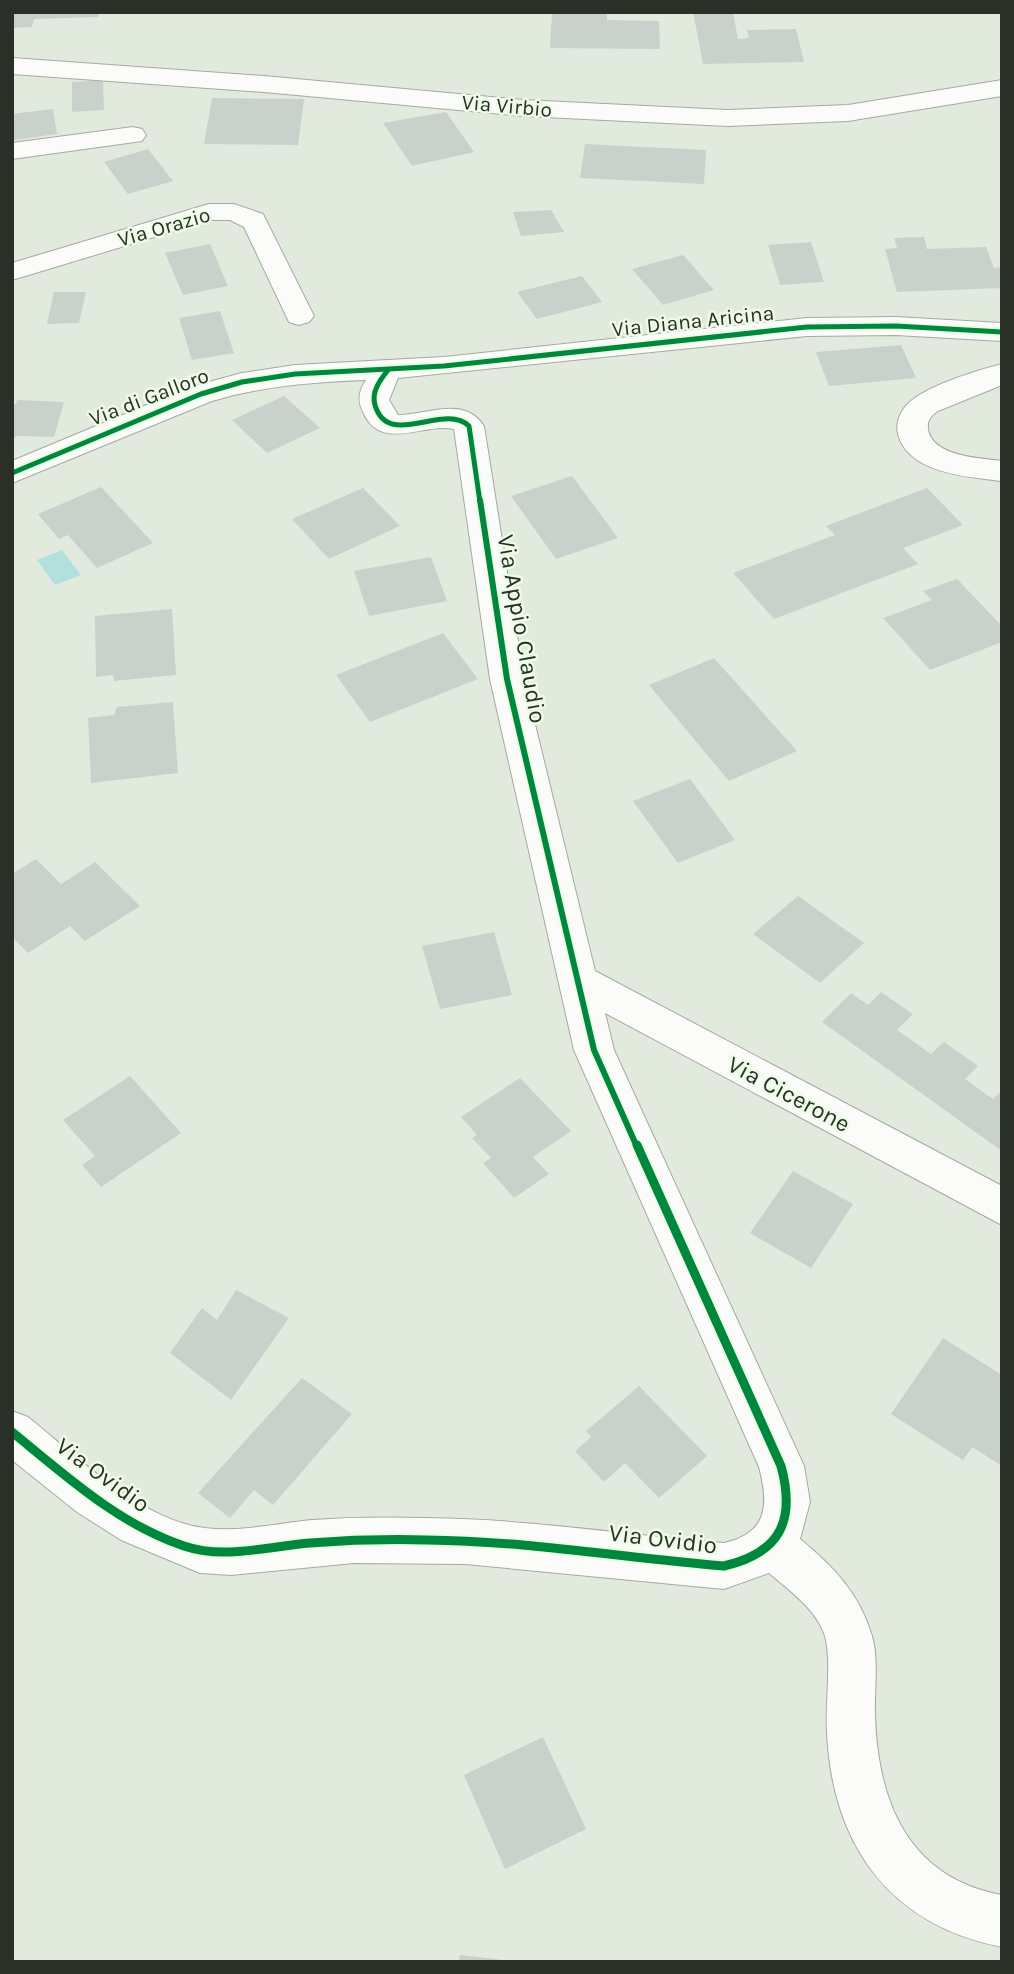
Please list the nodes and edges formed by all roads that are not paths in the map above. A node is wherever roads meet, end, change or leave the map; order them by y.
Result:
1 (12, 66) edge
2 (1002, 88) edge
3 (133, 135) dead end
4 (12, 151) edge
5 (12, 272) edge
6 (299, 316) dead end
7 (1002, 332) edge
8 (388, 370) junction
9 (1002, 373) edge
10 (1002, 471) edge
11 (12, 473) edge
12 (577, 980) junction
13 (1002, 1207) edge
14 (12, 1432) edge
15 (770, 1544) junction
16 (1002, 1921) edge

1 - 2 street, Via Virbio
3 - 4 street
5 - 6 street, Via Orazio
7 - 8 street, Via Diana Aricina
8 - 11 street, Via di Galloro
8 - 12 street, Via Appio Claudio
9 - 10 street
12 - 13 street, Via Cicerone
12 - 15 street, Via Ovidio
14 - 15 street, Via Ovidio
15 - 16 street

